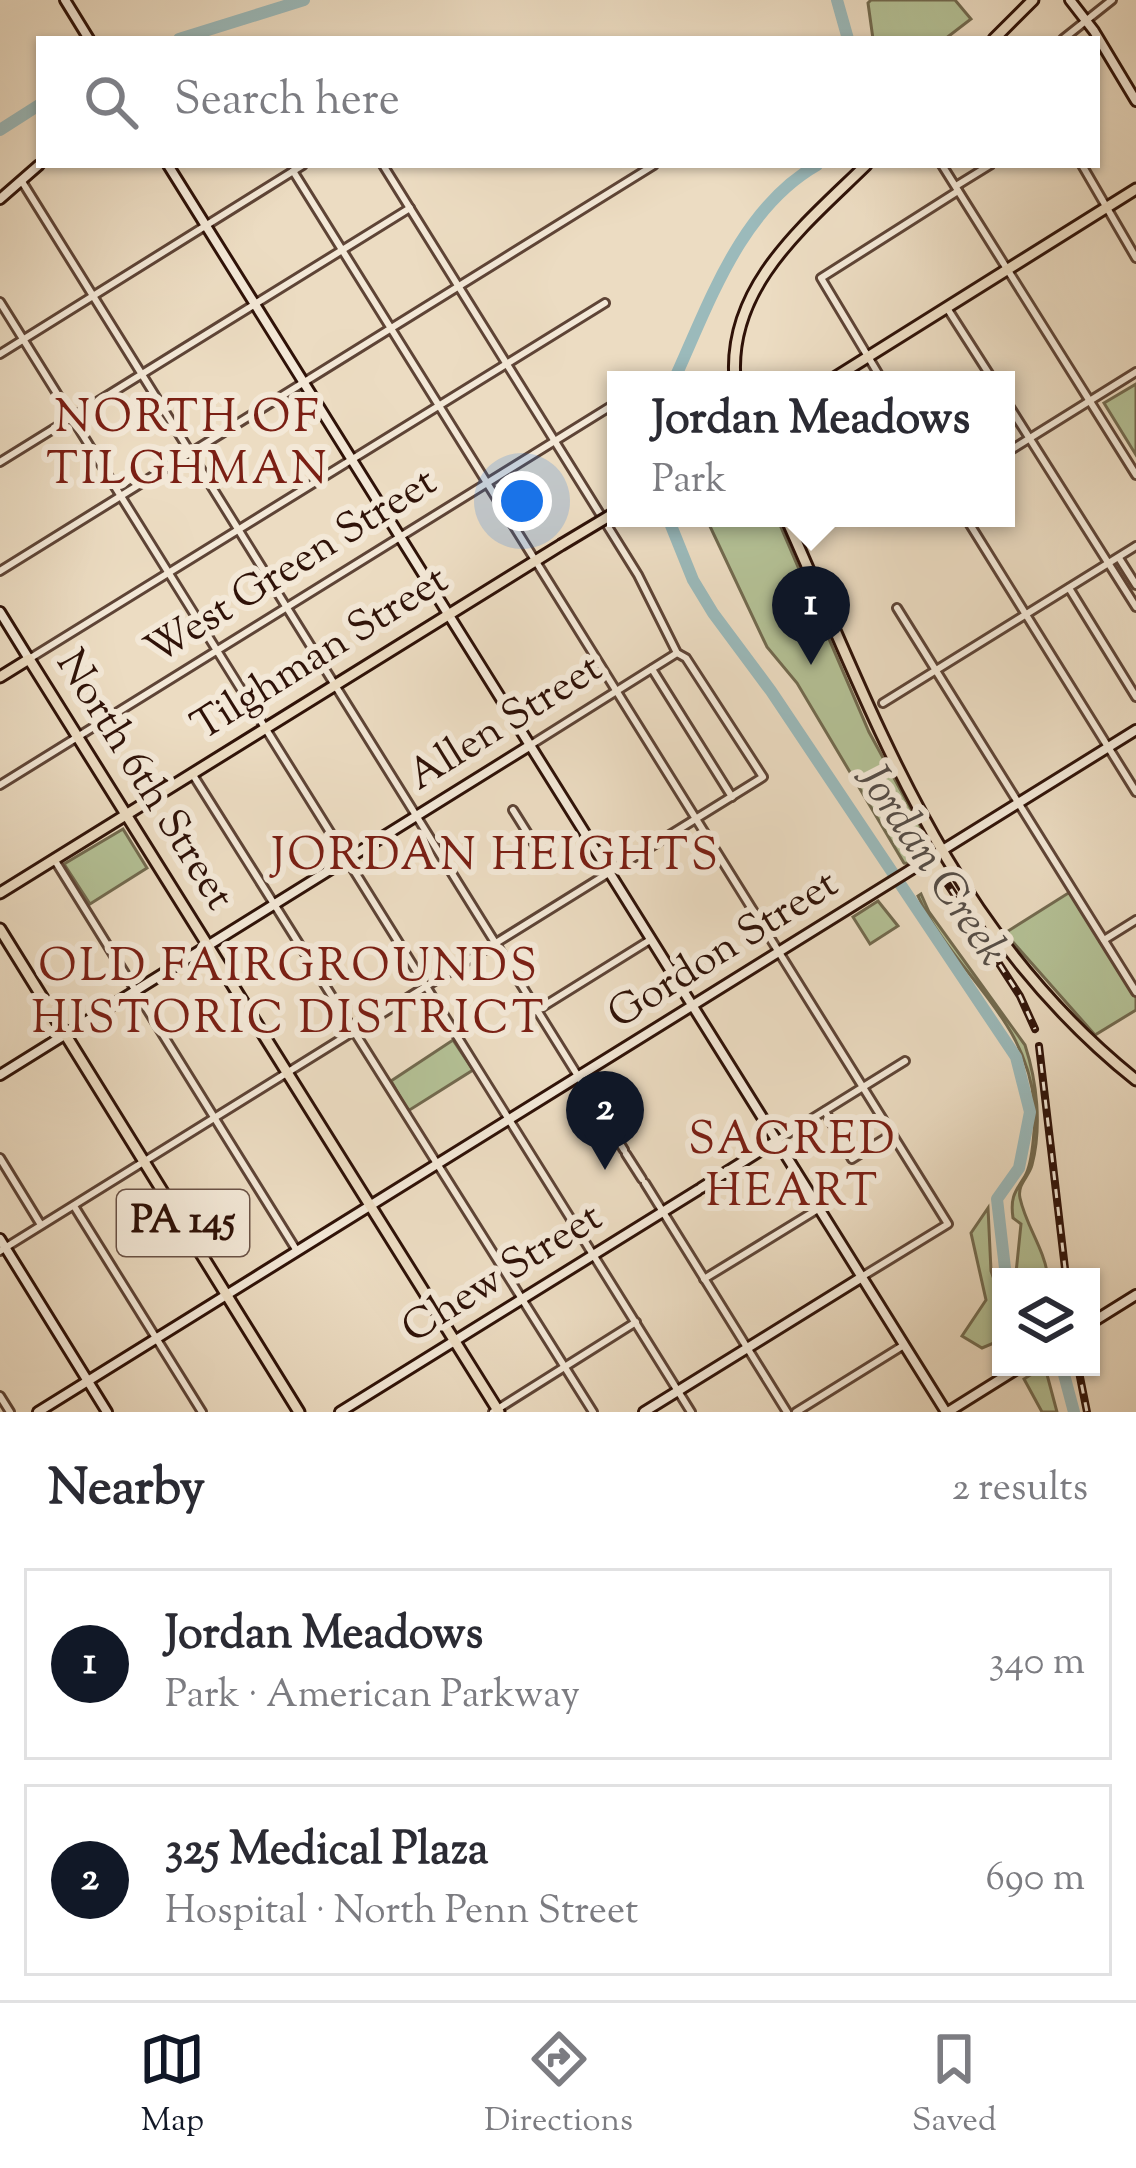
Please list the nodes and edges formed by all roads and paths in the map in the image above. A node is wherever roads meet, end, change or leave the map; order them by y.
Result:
1 (65, 0) edge
2 (1033, 0) edge
3 (1070, 0) edge
4 (1112, 0) edge
5 (1086, 21) junction
6 (87, 36) edge
7 (997, 36) edge
8 (1067, 36) edge
9 (1095, 36) edge
10 (1100, 43) edge
11 (1136, 101) edge
12 (36, 168) edge
13 (171, 168) edge
14 (298, 168) edge
15 (385, 168) edge
16 (649, 168) edge
17 (863, 168) edge
18 (944, 168) edge
19 (986, 168) edge
20 (1084, 168) edge
21 (293, 171) junction
22 (21, 180) junction
23 (957, 188) junction
24 (1136, 189) edge
25 (0, 199) edge
26 (410, 208) junction
27 (1106, 208) junction
28 (206, 225) junction
29 (342, 250) junction
30 (1136, 258) edge
31 (1007, 269) junction
32 (458, 286) junction
33 (93, 296) junction
34 (0, 302) edge
35 (605, 302) dead end
36 (255, 304) junction
37 (947, 308) junction
38 (390, 329) junction
39 (23, 339) junction
40 (0, 354) edge
41 (868, 356) junction
42 (507, 364) junction
43 (736, 371) edge
44 (844, 371) edge
45 (877, 371) edge
46 (987, 371) edge
47 (1136, 372) edge
48 (141, 374) junction
49 (303, 382) junction
50 (1090, 401) junction
51 (439, 407) junction
52 (607, 409) edge
53 (1015, 415) edge
54 (71, 417) junction
55 (1029, 438) junction
56 (555, 441) junction
57 (1015, 447) edge
58 (190, 452) junction
59 (352, 461) junction
60 (0, 462) edge
61 (1136, 475) edge
62 (486, 484) junction
63 (120, 496) junction
64 (607, 517) edge
65 (607, 525) edge
66 (608, 527) edge
67 (790, 527) edge
68 (972, 527) edge
69 (238, 530) junction
70 (400, 538) junction
71 (1136, 546) edge
72 (1118, 557) junction
73 (534, 562) junction
74 (1109, 563) junction
75 (0, 571) edge
76 (168, 573) junction
77 (1136, 585) edge
78 (1069, 588) junction
79 (1136, 607) edge
80 (286, 608) junction
81 (896, 608) dead end
82 (0, 612) edge
83 (1025, 614) junction
84 (448, 615) junction
85 (215, 651) junction
86 (677, 653) junction
87 (29, 659) junction
88 (652, 669) junction
89 (935, 670) junction
90 (0, 677) edge
91 (334, 685) junction
92 (616, 692) junction
93 (1136, 698) edge
94 (884, 703) dead end
95 (264, 729) junction
96 (1136, 730) edge
97 (76, 737) junction
98 (530, 746) junction
99 (1108, 747) junction
100 (192, 773) junction
101 (0, 784) edge
102 (1136, 792) edge
103 (732, 796) junction
104 (1020, 802) junction
105 (513, 810) dead end
106 (126, 814) junction
107 (416, 816) junction
108 (696, 819) junction
109 (943, 851) junction
110 (54, 859) junction
111 (346, 860) junction
112 (545, 861) dead end
113 (610, 873) junction
114 (0, 893) edge
115 (275, 903) junction
116 (1136, 920) edge
117 (0, 928) edge
118 (651, 939) junction
119 (1104, 940) junction
120 (495, 944) junction
121 (206, 946) junction
122 (779, 952) junction
123 (426, 987) junction
124 (136, 991) junction
125 (1136, 992) edge
126 (693, 1006) junction
127 (536, 1011) junction
128 (354, 1031) junction
129 (65, 1034) junction
130 (905, 1061) dead end
131 (285, 1073) junction
132 (0, 1075) edge
133 (577, 1077) junction
134 (1136, 1079) edge
135 (863, 1087) junction
136 (825, 1111) junction
137 (214, 1117) junction
138 (509, 1120) junction
139 (892, 1134) junction
140 (776, 1141) junction
141 (0, 1158) edge
142 (144, 1161) junction
143 (437, 1164) junction
144 (74, 1205) junction
145 (370, 1206) junction
146 (819, 1208) junction
147 (663, 1212) junction
148 (41, 1225) junction
149 (2, 1246) edge
150 (297, 1251) junction
151 (592, 1255) junction
152 (862, 1277) junction
153 (704, 1279) junction
154 (227, 1294) junction
155 (1136, 1295) edge
156 (522, 1298) junction
157 (1100, 1318) edge
158 (636, 1322) junction
159 (157, 1338) junction
160 (454, 1340) junction
161 (904, 1345) junction
162 (747, 1348) junction
163 (565, 1367) junction
164 (1005, 1376) edge
165 (88, 1381) junction
166 (678, 1390) junction
167 (0, 1396) edge
168 (496, 1411) edge
169 (10, 1412) edge
170 (38, 1412) edge
171 (107, 1412) edge
172 (202, 1412) edge
173 (299, 1412) edge
174 (340, 1412) edge
175 (593, 1412) edge
176 (644, 1412) edge
177 (691, 1412) edge
178 (791, 1412) edge
179 (947, 1412) edge

1 - 6 street
2 - 7 main road
3 - 5 street
4 - 5 street
5 - 8 street
5 - 9 street
10 - 11 street
12 - 22 street
13 - 28 street
14 - 21 street
15 - 26 street
16 - 32 street
17 - 43 main road
18 - 23 street
19 - 23 street
20 - 27 street
21 - 28 street
21 - 29 street
22 - 25 street
22 - 33 street
23 - 31 street
23 - 41 street
24 - 27 main road
26 - 29 street
26 - 32 street
27 - 30 street
27 - 31 main road
28 - 33 street
28 - 36 street
29 - 36 street
29 - 38 street
31 - 37 main road
31 - 50 street
32 - 38 street
32 - 42 street
33 - 39 street
33 - 48 street
34 - 39 street
35 - 42 street
36 - 48 street
36 - 49 street
37 - 41 main road
37 - 46 street
38 - 49 street
38 - 51 street
39 - 40 street
39 - 54 street
41 - 44 main road
41 - 45 street
42 - 51 street
42 - 56 street
47 - 50 street
48 - 54 street
48 - 58 street
49 - 58 street
49 - 59 street
50 - 55 street
50 - 61 street
51 - 59 street
51 - 62 street
52 - 56 street, West Green Street
53 - 55 street
54 - 60 street
54 - 63 street
55 - 57 street
55 - 74 street
56 - 62 street, West Green Street
56 - 65 street
58 - 63 street
58 - 69 street
59 - 69 street
59 - 70 street
62 - 70 street, West Green Street
62 - 73 street
63 - 75 street
63 - 76 street
64 - 73 main road, Tilghman Street, bridge
66 - 86 street
67 - 109 main road
68 - 83 street
69 - 76 street
69 - 80 street
70 - 80 street, West Green Street
70 - 84 street
71 - 72 street
72 - 74 street
72 - 77 street
73 - 84 main road, Tilghman Street
73 - 92 street
74 - 78 street
74 - 79 street
76 - 85 street
76 - 87 street
78 - 83 street
78 - 93 street
80 - 85 street, West Green Street
80 - 91 street
81 - 89 street
82 - 87 street, North 6th Street
83 - 89 street
83 - 99 street
84 - 91 main road, Tilghman Street
84 - 98 street
85 - 95 street
85 - 97 street, West Green Street
86 - 88 street, Allen Street
86 - 103 street
87 - 90 main road
87 - 97 main road, North 6th Street
88 - 92 street, Allen Street
88 - 103 street
89 - 94 street
89 - 104 street
91 - 95 main road, Tilghman Street
91 - 107 street
92 - 98 street, Allen Street
92 - 108 street
95 - 100 main road, Tilghman Street
95 - 111 street
96 - 99 street, Gordon Street
97 - 101 street, West Green Street
97 - 106 main road, North 6th Street
98 - 107 street, Allen Street
98 - 113 street
99 - 102 street
99 - 104 street, Gordon Street
100 - 106 main road, Tilghman Street
100 - 115 street
103 - 108 street
104 - 109 street, Gordon Street
104 - 119 street
105 - 112 street
106 - 110 main road, Tilghman Street
106 - 121 main road, North 6th Street
107 - 111 street, Allen Street
107 - 120 street
108 - 113 street
108 - 122 street
109 - 122 street, Gordon Street
109 - 134 main road
110 - 114 main road, Tilghman Street
110 - 124 street
111 - 115 street, Allen Street
111 - 123 street
113 - 118 street
113 - 120 street
115 - 121 street, Allen Street
115 - 128 street
116 - 119 street
117 - 129 main road, PA 145
118 - 126 street
118 - 127 street
119 - 125 street
120 - 123 street
120 - 127 street
121 - 124 street, Allen Street
121 - 131 main road, North 6th Street
122 - 126 street, Gordon Street
122 - 135 street
123 - 128 street
123 - 138 street
124 - 129 street, Allen Street
124 - 137 street
126 - 133 street, Gordon Street
126 - 140 street
127 - 133 street
128 - 131 street
128 - 143 street
129 - 132 street, Allen Street
129 - 142 main road, PA 145
130 - 135 street, Chew Street
131 - 137 street
131 - 145 main road, North 6th Street
133 - 138 street, Gordon Street
133 - 147 street
135 - 136 street, Chew Street
135 - 139 street
136 - 139 street
136 - 140 street, Chew Street
137 - 142 street
137 - 150 street
138 - 143 street, Gordon Street
138 - 151 street
139 - 152 street
140 - 146 street
140 - 147 street, Chew Street
141 - 148 street
142 - 144 street
142 - 154 main road, PA 145
143 - 145 street, Gordon Street
143 - 156 street
144 - 148 street
144 - 159 street
145 - 150 street, Gordon Street
145 - 160 main road, North 6th Street
146 - 152 street
146 - 153 street
147 - 151 street, Chew Street
147 - 153 street
148 - 149 street
149 - 165 street
150 - 154 street, Gordon Street
151 - 156 street, Chew Street
151 - 158 street
152 - 161 street
152 - 162 street
153 - 162 street
154 - 159 street, Gordon Street
154 - 173 main road, PA 145
155 - 157 street
156 - 160 street, Chew Street
156 - 163 street
158 - 163 street
158 - 166 street
159 - 165 street, Gordon Street
159 - 172 street
160 - 168 main road, North 6th Street
160 - 174 street, Chew Street
161 - 178 street
161 - 179 street
162 - 166 street
162 - 178 street
163 - 168 street
163 - 175 street
164 - 179 street
165 - 170 street, Gordon Street
165 - 171 street
166 - 176 street
166 - 177 street
167 - 169 street

